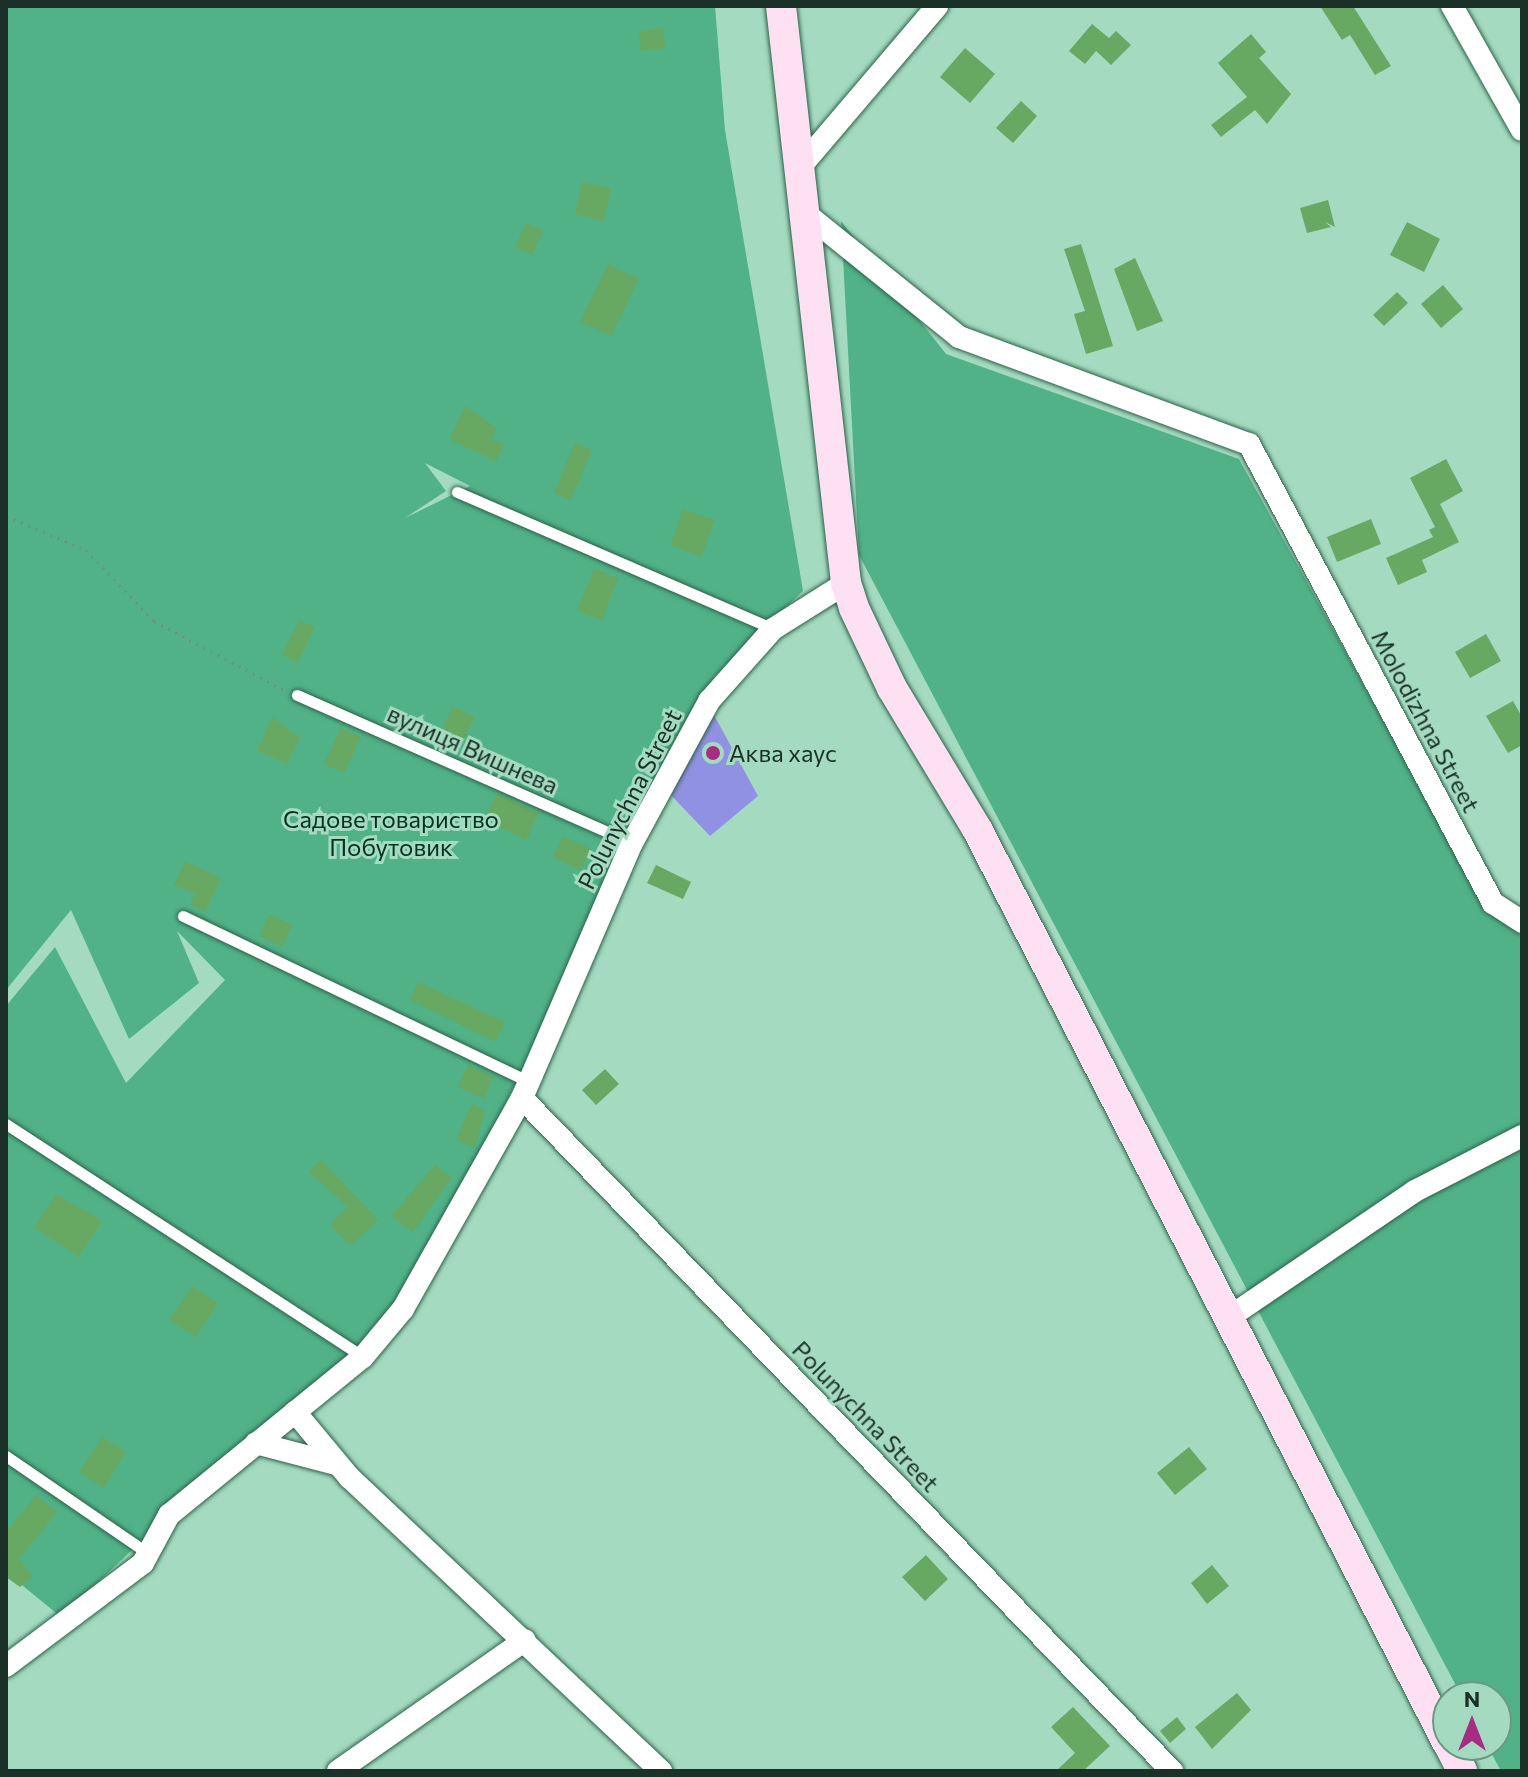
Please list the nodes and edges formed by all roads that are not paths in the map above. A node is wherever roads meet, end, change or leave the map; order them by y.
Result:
1 (781, 6) edge
2 (937, 6) edge
3 (1452, 6) edge
4 (1522, 130) edge
5 (801, 166) junction
6 (805, 213) junction
7 (457, 492) dead end
8 (846, 583) junction
9 (773, 629) junction
10 (297, 695) road end
11 (632, 843) junction
12 (183, 916) dead end
13 (1522, 922) edge
14 (524, 1089) junction
15 (6, 1124) edge
16 (1522, 1136) edge
17 (1231, 1316) junction
18 (363, 1357) junction
19 (295, 1412) junction
20 (256, 1443) junction
21 (6, 1456) edge
22 (338, 1465) junction
23 (145, 1551) junction
24 (525, 1640) junction
25 (6, 1666) edge
26 (1432, 1712) edge
27 (338, 1771) edge
28 (661, 1771) edge
29 (1172, 1771) edge

1 - 5 main road
2 - 5 street
3 - 4 street
5 - 6 main road
6 - 8 main road
6 - 13 street, Molodizhna Street
7 - 9 lane
8 - 9 street, Polunychna Street
8 - 17 main road
9 - 11 street, Polunychna Street
10 - 11 lane, вулиця Вишнева
11 - 14 street, Polunychna Street
12 - 14 lane
14 - 18 street, Polunychna Street
14 - 29 street, Polunychna Street
15 - 18 lane
16 - 17 street
17 - 26 main road
18 - 19 street, Polunychna Street
19 - 20 street, Polunychna Street
19 - 22 street
20 - 22 street
20 - 23 street, Polunychna Street
21 - 23 lane
22 - 24 street
23 - 25 street, Polunychna Street
24 - 27 street
24 - 28 street

